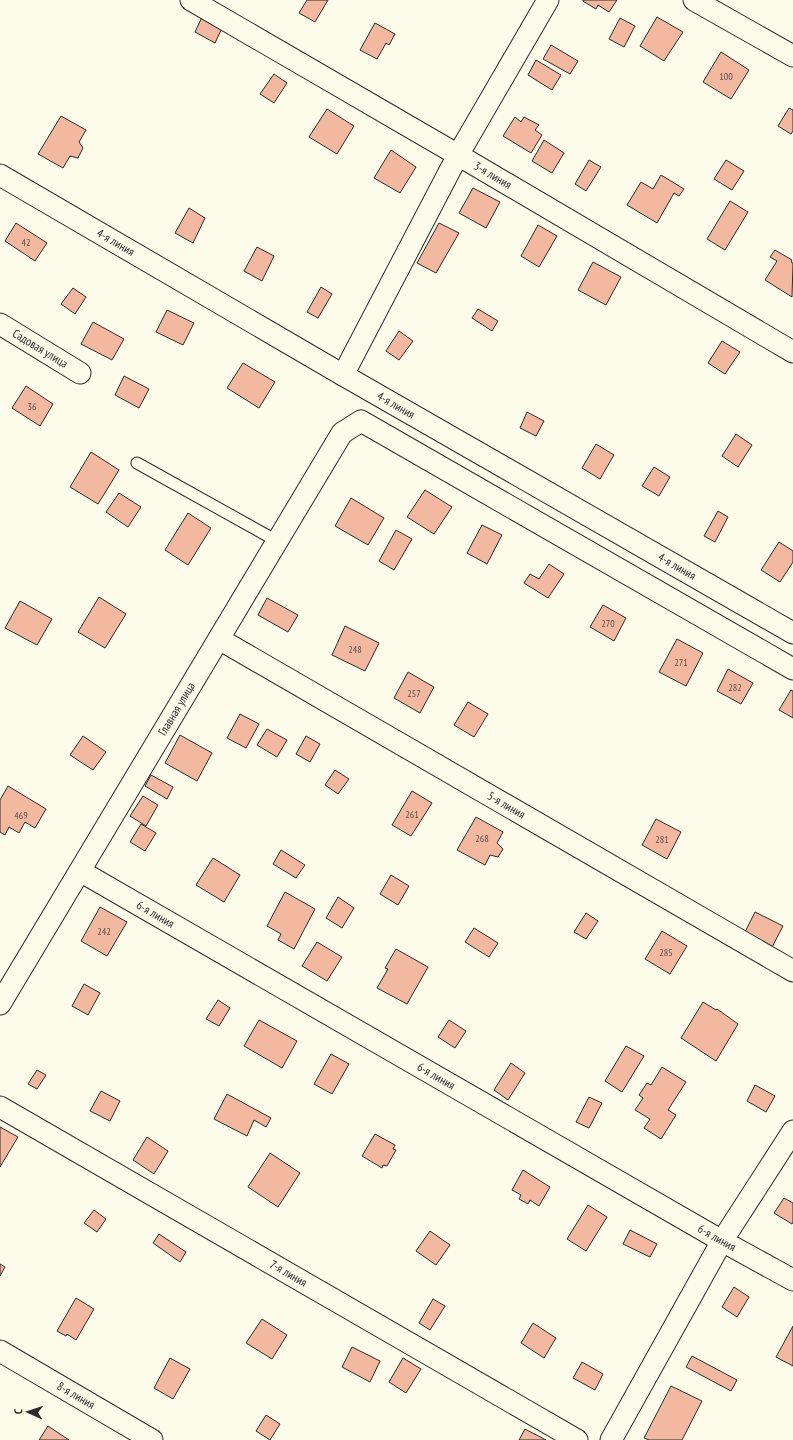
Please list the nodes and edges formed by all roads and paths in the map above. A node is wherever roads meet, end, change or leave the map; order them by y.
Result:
1 (191, 0) edge
2 (548, 0) edge
3 (694, 0) edge
4 (793, 56) edge
5 (458, 155) junction
6 (0, 175) edge
7 (0, 324) edge
8 (793, 352) edge
9 (80, 373) dead end
10 (343, 376) junction
11 (137, 463) dead end
12 (277, 541) junction
13 (793, 633) edge
14 (219, 639) junction
15 (793, 669) edge
16 (80, 871) junction
17 (793, 971) edge
18 (0, 1004) edge
19 (0, 1107) edge
20 (793, 1131) edge
21 (722, 1240) junction
22 (793, 1280) edge
23 (0, 1351) edge
24 (152, 1440) edge
25 (576, 1440) edge
26 (611, 1440) edge

1 - 5 street, 3-я линия
2 - 5 street
3 - 4 street
5 - 8 street, 3-я линия
5 - 10 street
6 - 10 street, 4-я линия
7 - 9 street, Садовая улица
10 - 13 street, 4-я линия
11 - 12 lane
12 - 14 street, Главная улица
12 - 15 street, Главная улица
14 - 16 street, Главная улица
14 - 17 street, 5-я линия
16 - 18 street, Главная улица
16 - 21 street, 6-я линия
19 - 25 street, 7-я линия
20 - 21 street
21 - 22 street, 6-я линия
21 - 26 street
23 - 24 street, 8-я линия

